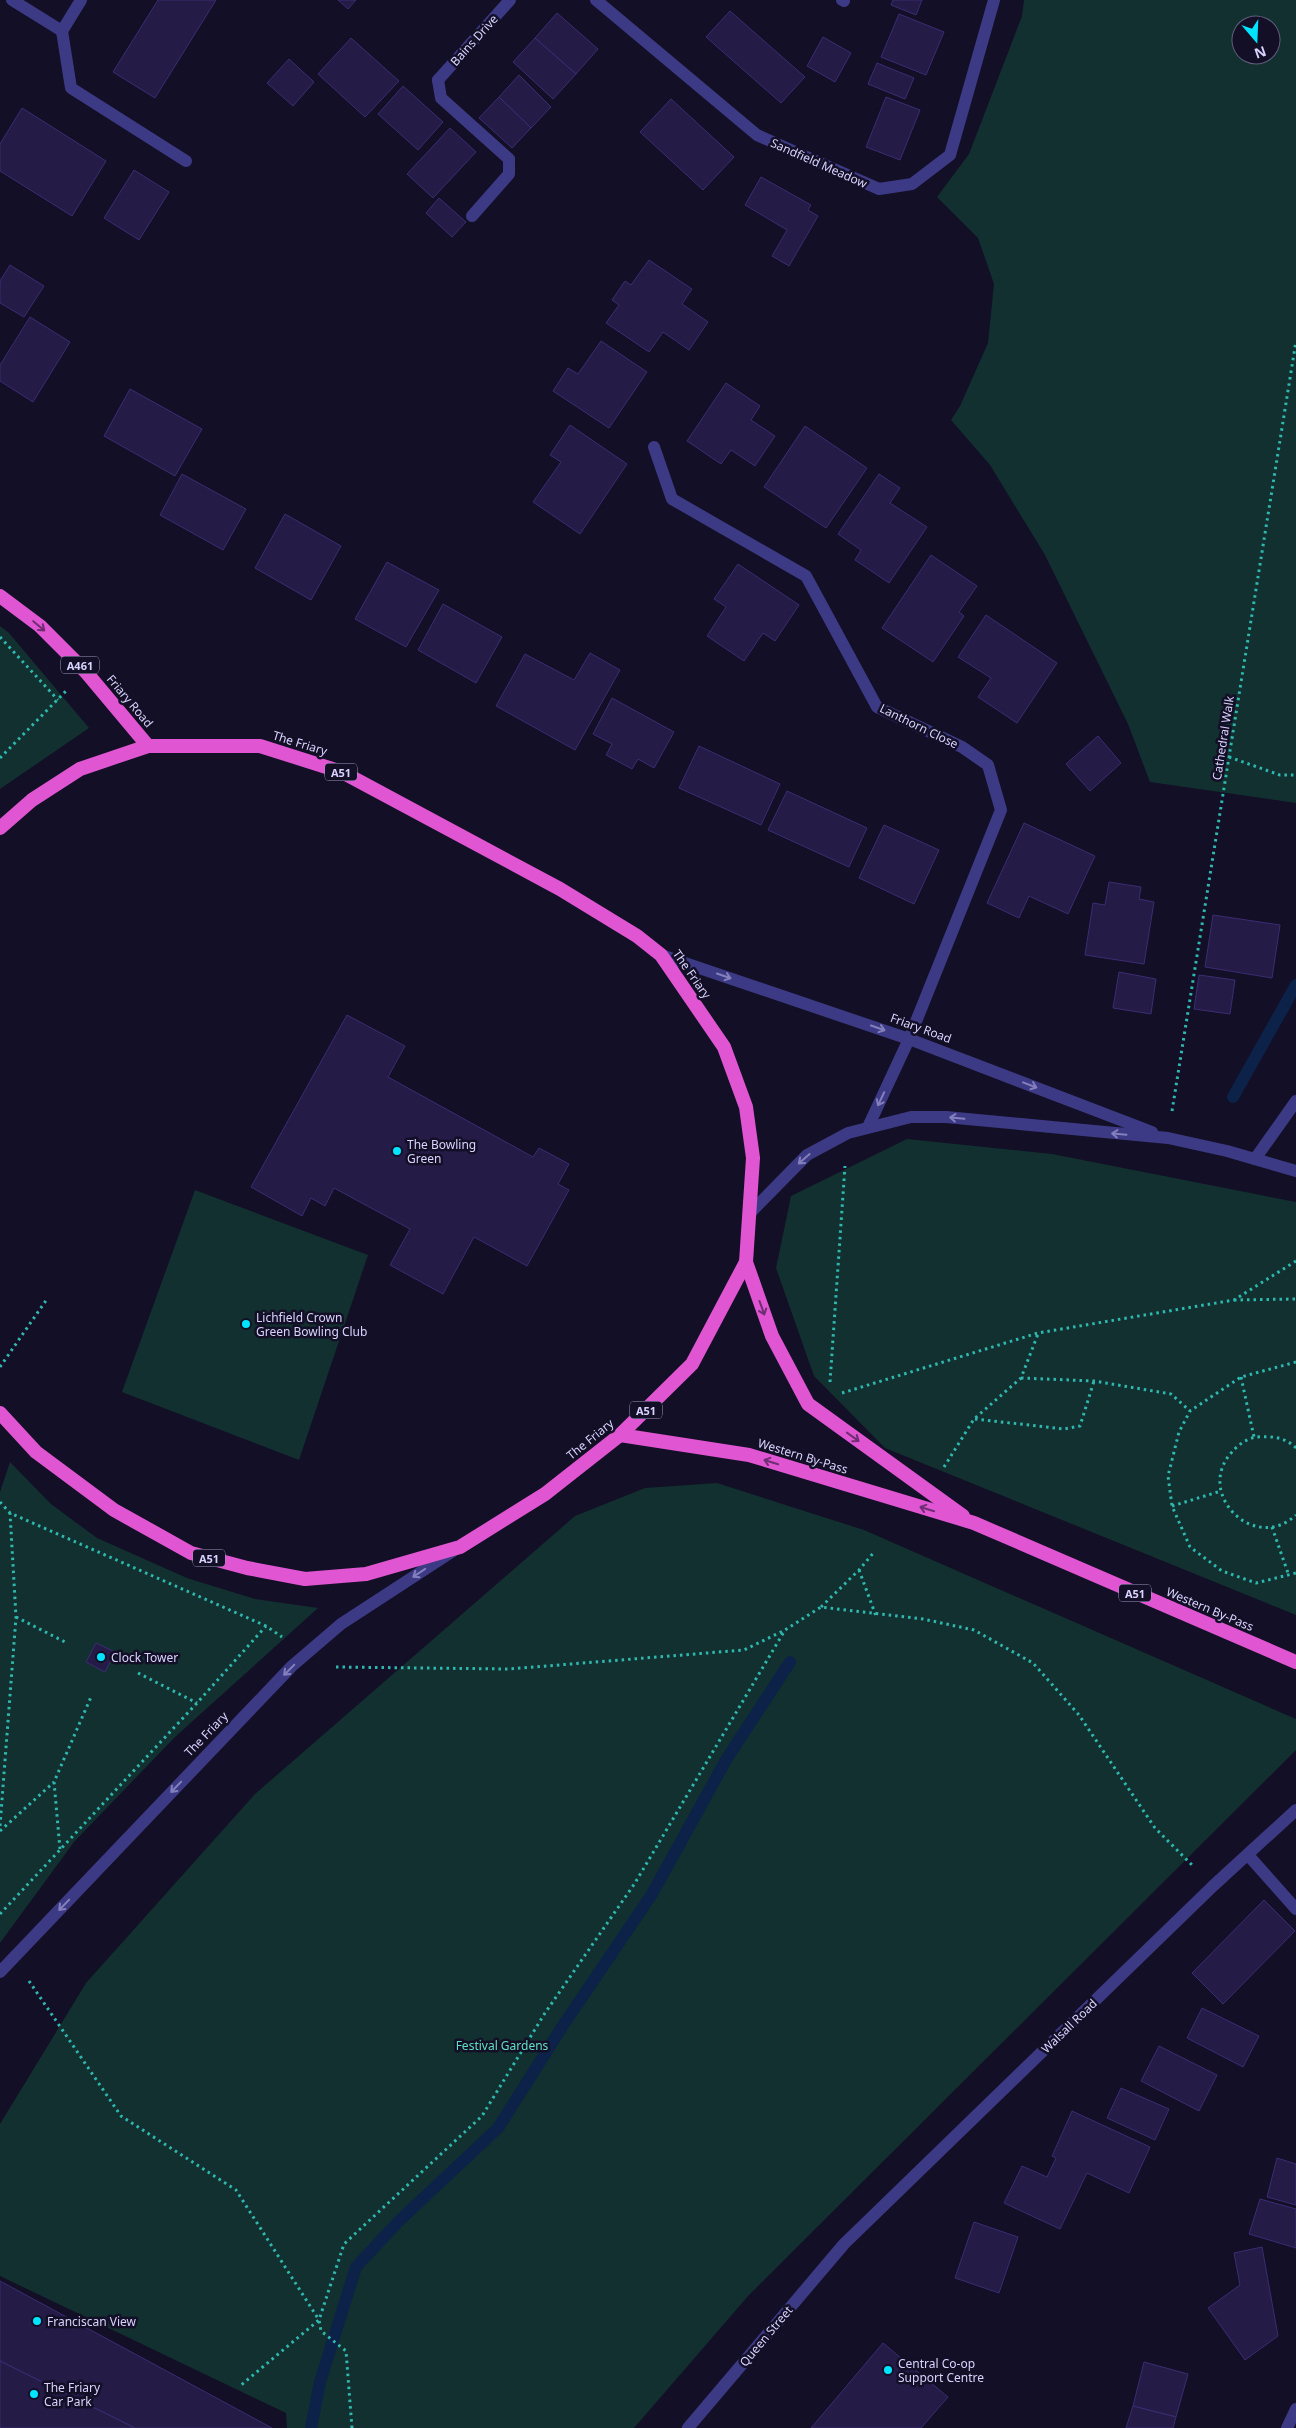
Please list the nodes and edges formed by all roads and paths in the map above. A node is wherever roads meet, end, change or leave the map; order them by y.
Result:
1 (12, 0) edge
2 (81, 0) edge
3 (510, 0) edge
4 (596, 0) edge
5 (994, 0) edge
6 (62, 31) junction
7 (186, 161) dead end
8 (472, 216) dead end
9 (1296, 341) edge
10 (654, 447) dead end
11 (0, 596) edge
12 (0, 637) edge
13 (86, 672) junction
14 (58, 700) junction
15 (148, 746) junction
16 (1229, 757) junction
17 (0, 758) edge
18 (1296, 775) edge
19 (0, 828) edge
20 (661, 955) junction
21 (909, 1039) junction
22 (1296, 1101) edge
23 (868, 1127) junction
24 (848, 1133) junction
25 (1168, 1138) junction
26 (1255, 1159) junction
27 (1296, 1171) edge
28 (751, 1212) junction
29 (1296, 1261) edge
30 (746, 1262) junction
31 (47, 1299) dead end
32 (1296, 1299) edge
33 (1234, 1300) junction
34 (1038, 1333) junction
35 (1295, 1363) edge
36 (0, 1367) edge
37 (1241, 1377) junction
38 (1021, 1378) junction
39 (1094, 1381) junction
40 (830, 1397) junction
41 (808, 1404) junction
42 (1190, 1410) junction
43 (0, 1413) edge
44 (974, 1419) junction
45 (620, 1435) junction
46 (1254, 1438) junction
47 (1296, 1448) edge
48 (940, 1472) dead end
49 (1221, 1491) junction
50 (0, 1502) edge
51 (1172, 1506) junction
52 (10, 1513) junction
53 (1296, 1515) edge
54 (974, 1523) junction
55 (1272, 1527) junction
56 (460, 1547) junction
57 (875, 1550) dead end
58 (859, 1570) junction
59 (1296, 1572) edge
60 (1289, 1576) junction
61 (820, 1607) junction
62 (16, 1616) junction
63 (876, 1616) junction
64 (266, 1626) junction
65 (785, 1630) junction
66 (67, 1643) dead end
67 (307, 1654) junction
68 (1296, 1662) edge
69 (292, 1666) junction
70 (138, 1673) dead end
71 (91, 1697) dead end
72 (197, 1703) junction
73 (54, 1782) junction
74 (1296, 1810) edge
75 (0, 1826) edge
76 (0, 1831) edge
77 (60, 1849) junction
78 (1248, 1854) junction
79 (1213, 1886) junction
80 (1296, 1909) edge
81 (0, 1914) edge
82 (0, 1972) edge
83 (34, 1986) dead end
84 (844, 2244) joint
85 (319, 2320) junction
86 (240, 2386) dead end
87 (352, 2428) edge
88 (688, 2428) edge

1 - 6 street
2 - 6 street
3 - 8 street, Bains Drive
4 - 5 street, Sandfield Meadow
6 - 7 street
9 - 16 path, Cathedral Walk
10 - 21 street, Lanthorn Close
11 -> 13 highway, Friary Road / A461
12 - 14 path
13 - 14 path
13 - 15 highway, Friary Road / A461
14 - 17 path
15 - 19 highway, The Friary / A51
15 - 20 highway, The Friary / A51
16 - 18 path
16 - 25 path, Cathedral Walk
20 -> 21 street, Friary Road
20 - 28 highway, The Friary / A51
21 -> 23 street, Lanthorn Close
21 -> 25 street, Friary Road
22 - 26 street
23 - 24 street, Friary Road
25 -> 23 street, Friary Road
24 -> 28 street, Friary Road
24 - 40 path
25 - 26 street, Friary Road
26 - 27 street, Friary Road
28 - 30 highway, The Friary / A51
29 - 33 path
30 -> 41 highway, Western By-Pass / A51
30 - 45 highway, The Friary / A51
31 - 36 path
32 - 33 path
33 - 34 path
34 - 38 path
34 - 40 path
35 - 37 path
37 - 42 path
37 - 46 path
38 - 39 path
38 - 44 path
39 - 42 path
39 - 44 path
40 - 41 path
41 -> 54 highway, Western By-Pass / A51
42 - 51 path
43 - 56 highway, The Friary / A51
44 - 48 path
54 -> 45 highway, Western By-Pass / A51
45 - 56 highway, The Friary / A51
46 - 47 path
46 - 49 path
49 - 51 path
49 - 55 path
50 - 52 path
51 - 60 path
52 - 62 path
52 - 64 path
53 - 55 path
54 - 68 highway, Western By-Pass / A51
55 - 60 path
56 -> 67 street, The Friary
57 - 58 path
58 - 61 path
58 - 63 path
59 - 60 path
61 - 63 path
61 - 65 path
62 - 66 path
62 - 75 path
63 - 79 path
64 - 67 path
64 - 72 path
65 - 69 path
65 - 85 path
67 - 69 street, The Friary
69 -> 82 street, The Friary
70 - 72 path
71 - 73 path
72 - 77 path
73 - 76 path
73 - 77 path
74 - 78 street, Walsall Road
77 - 81 path
78 - 79 street, Walsall Road
78 - 80 street
79 - 84 street, Walsall Road
83 - 85 path
84 - 88 street, Queen Street
85 - 86 path
85 - 87 path

